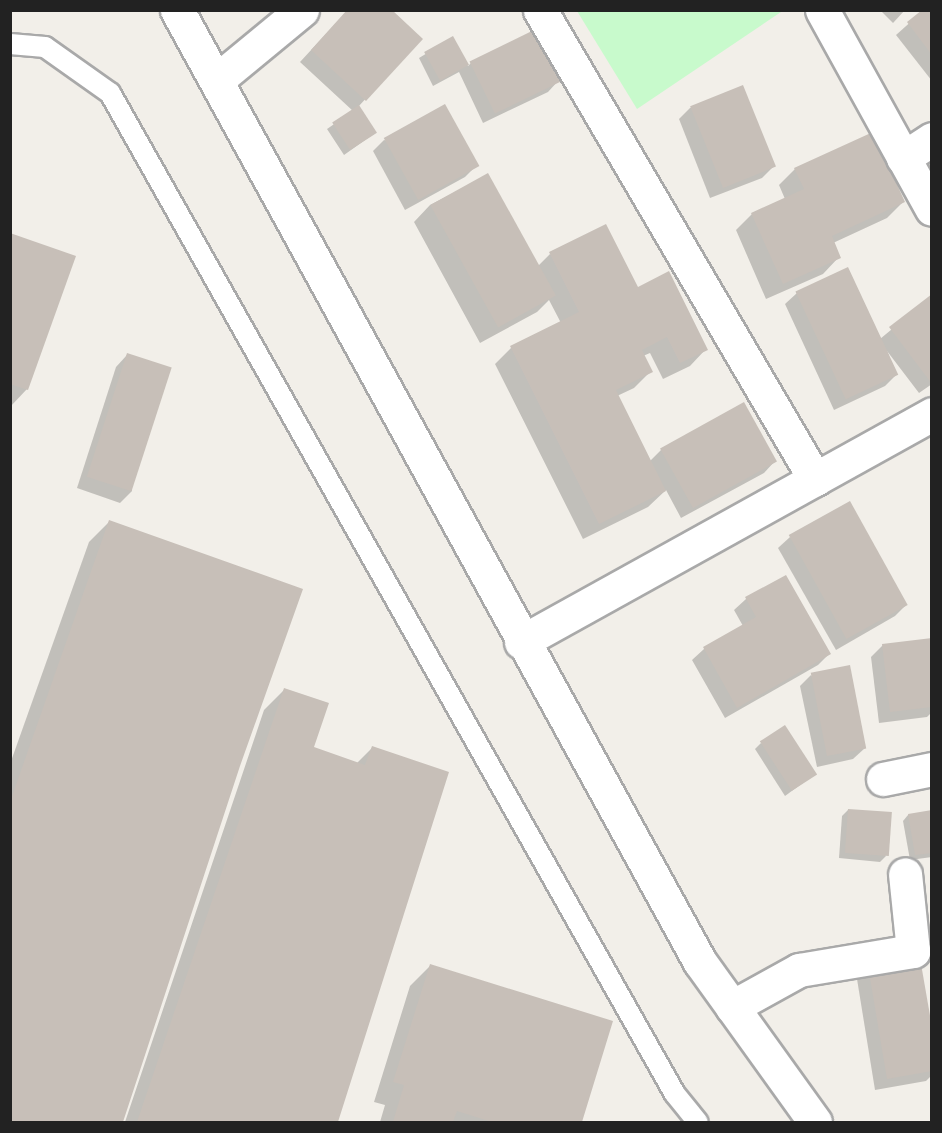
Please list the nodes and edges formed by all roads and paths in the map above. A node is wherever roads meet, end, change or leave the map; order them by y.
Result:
1 (177, 10) edge
2 (302, 10) edge
3 (540, 10) edge
4 (822, 10) edge
5 (10, 44) edge
6 (217, 80) junction
7 (932, 139) edge
8 (903, 158) junction
9 (932, 209) edge
10 (932, 414) edge
11 (815, 479) junction
12 (521, 642) junction
13 (932, 769) edge
14 (883, 779) dead end
15 (905, 874) dead end
16 (732, 1007) junction
17 (698, 1122) edge
18 (815, 1122) edge

1 - 6 street
2 - 6 street
3 - 11 street
4 - 8 street
5 - 17 lane
6 - 12 street
7 - 8 street
8 - 9 street
10 - 11 street
11 - 12 street
12 - 16 street
13 - 14 street
15 - 16 street
16 - 18 street

